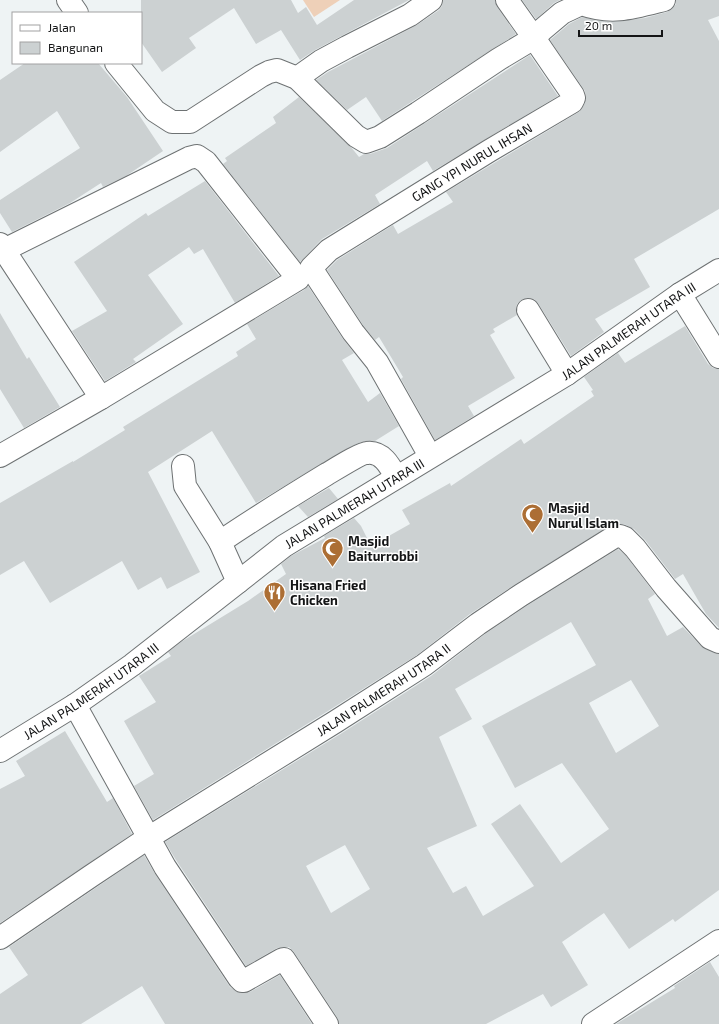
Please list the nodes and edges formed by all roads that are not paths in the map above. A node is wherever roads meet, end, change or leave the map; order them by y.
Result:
1 (68, 0) edge
2 (432, 0) edge
3 (507, 0) edge
4 (664, 0) edge
5 (76, 12) edge
6 (534, 38) junction
7 (117, 64) edge
8 (297, 78) junction
9 (2, 247) edge
10 (719, 270) edge
11 (680, 294) junction
12 (528, 310) dead end
13 (719, 357) edge
14 (567, 374) junction
15 (101, 398) junction
16 (0, 456) edge
17 (430, 456) junction
18 (183, 466) dead end
19 (396, 477) junction
20 (220, 542) junction
21 (238, 582) junction
22 (719, 642) edge
23 (75, 705) junction
24 (0, 751) edge
25 (148, 838) junction
26 (0, 938) edge
27 (719, 941) edge
28 (327, 1024) edge
29 (593, 1024) edge

1 - 5 street
2 - 8 street
3 - 6 street, GANG YPI NURUL IHSAN
4 - 6 street
6 - 8 street
6 - 17 street, GANG YPI NURUL IHSAN
7 - 8 street
9 - 15 street
9 - 15 street
10 - 11 street, JALAN PALMERAH UTARA III
11 - 13 street
11 - 14 street, JALAN PALMERAH UTARA III
12 - 14 street
14 - 17 street, JALAN PALMERAH UTARA III
15 - 16 street
17 - 19 street, JALAN PALMERAH UTARA III
18 - 20 street
19 - 20 street
19 - 21 street, JALAN PALMERAH UTARA III
20 - 21 street
21 - 23 street, JALAN PALMERAH UTARA III
22 - 25 street, JALAN PALMERAH UTARA II
23 - 24 street, JALAN PALMERAH UTARA III
23 - 25 street
25 - 26 street, JALAN PALMERAH UTARA II
25 - 28 street
27 - 29 street

